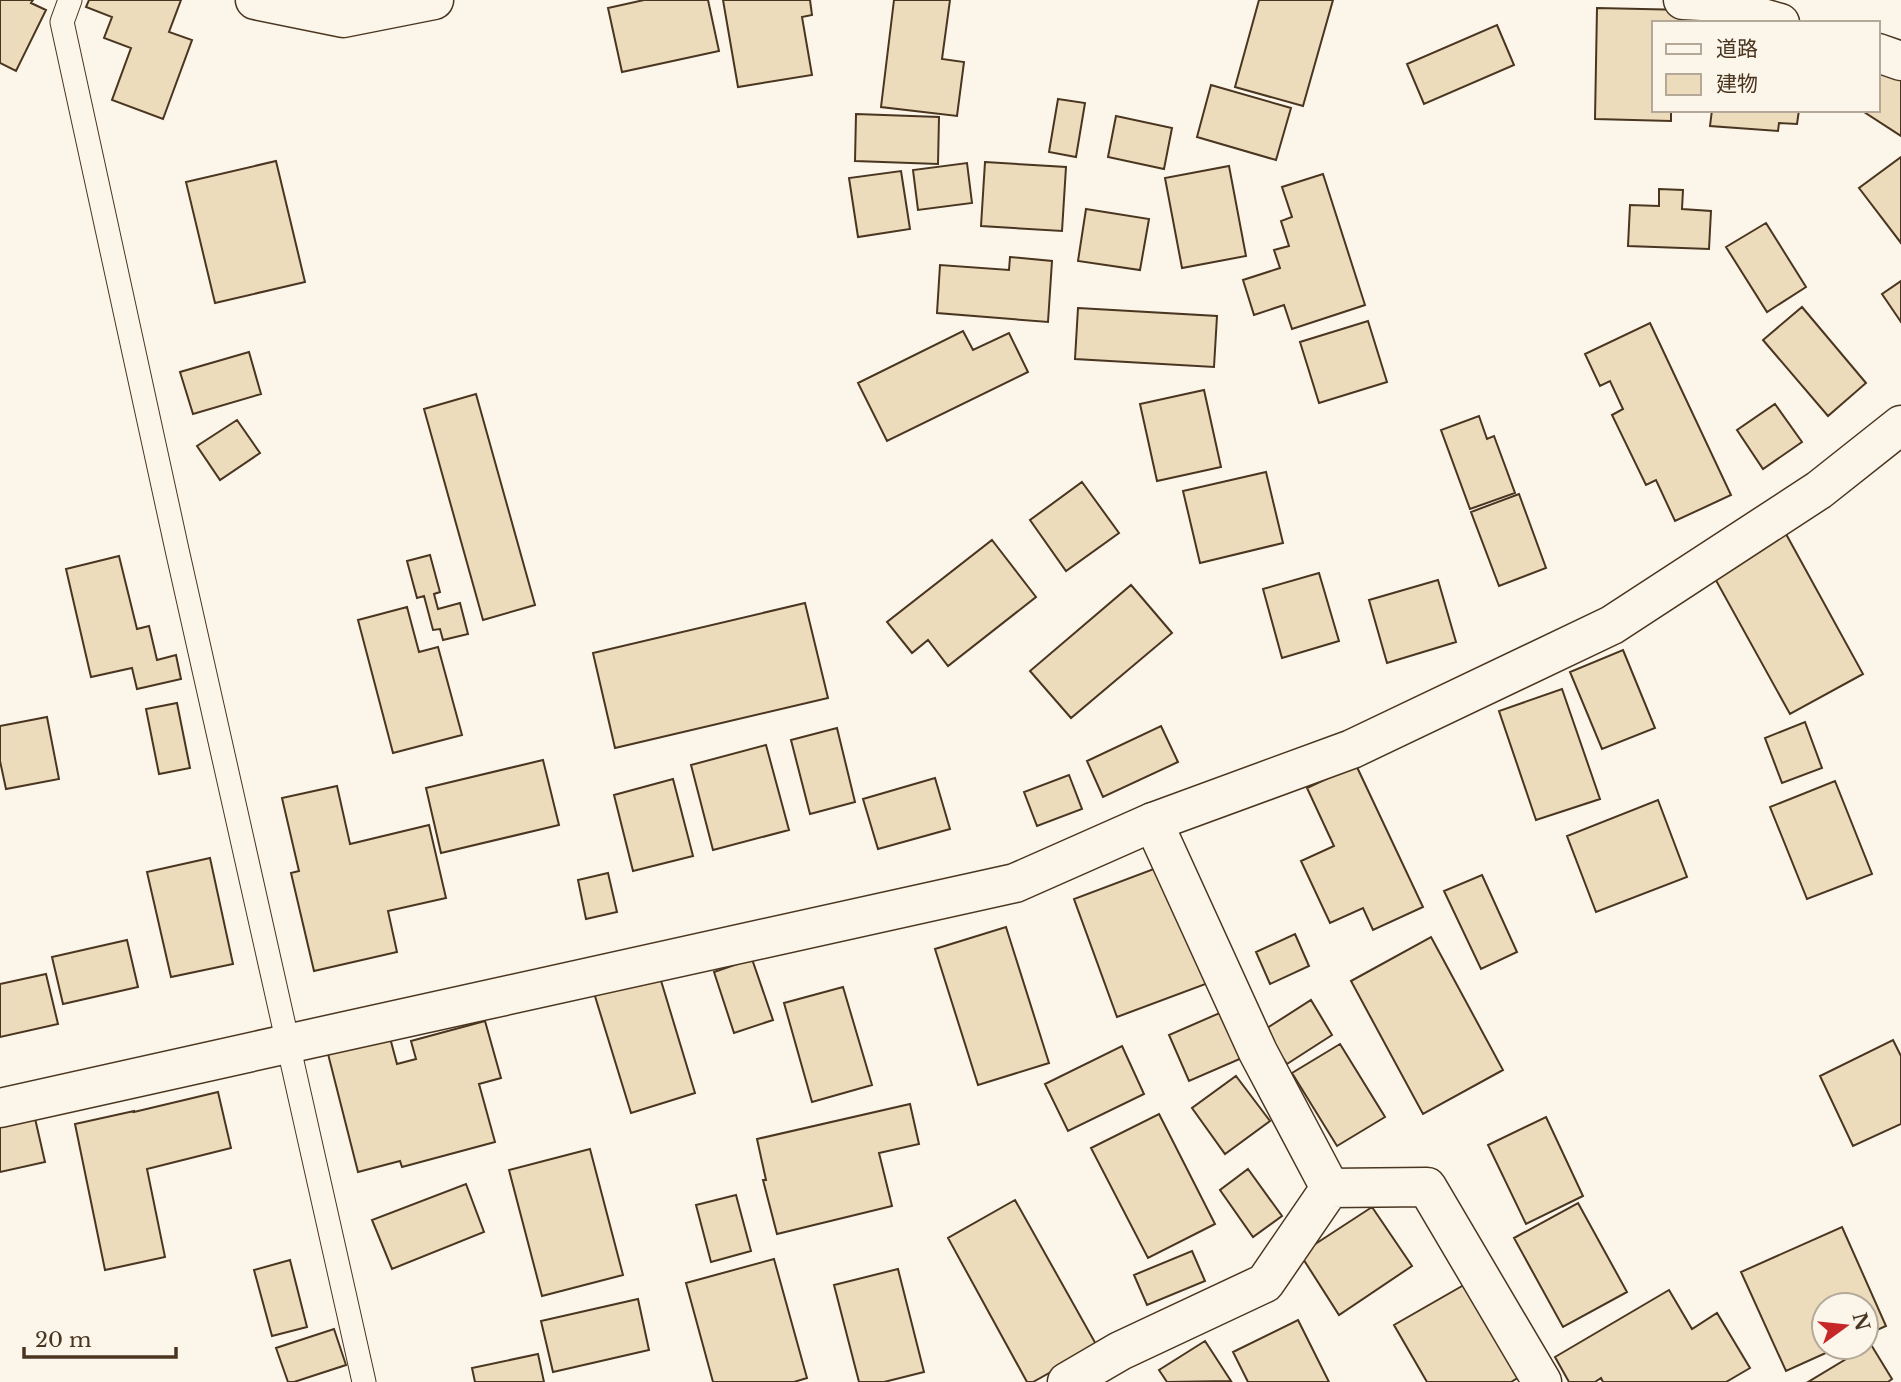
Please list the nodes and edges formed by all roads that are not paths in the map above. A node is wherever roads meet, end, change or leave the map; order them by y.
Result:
1 (70, 0) edge
2 (255, 0) edge
3 (434, 0) edge
4 (1683, 0) edge
5 (1773, 21) edge
6 (1880, 54) edge
7 (1901, 61) edge
8 (1901, 425) edge
9 (1153, 822) junction
10 (287, 1044) junction
11 (0, 1108) edge
12 (1330, 1188) junction
13 (365, 1382) edge
14 (1067, 1382) edge
15 (1542, 1382) edge

1 - 10 lane
2 - 3 street
4 - 5 street
6 - 7 street
8 - 9 street
9 - 10 street
9 - 12 street
10 - 11 street
10 - 13 lane
12 - 14 street
12 - 15 street

